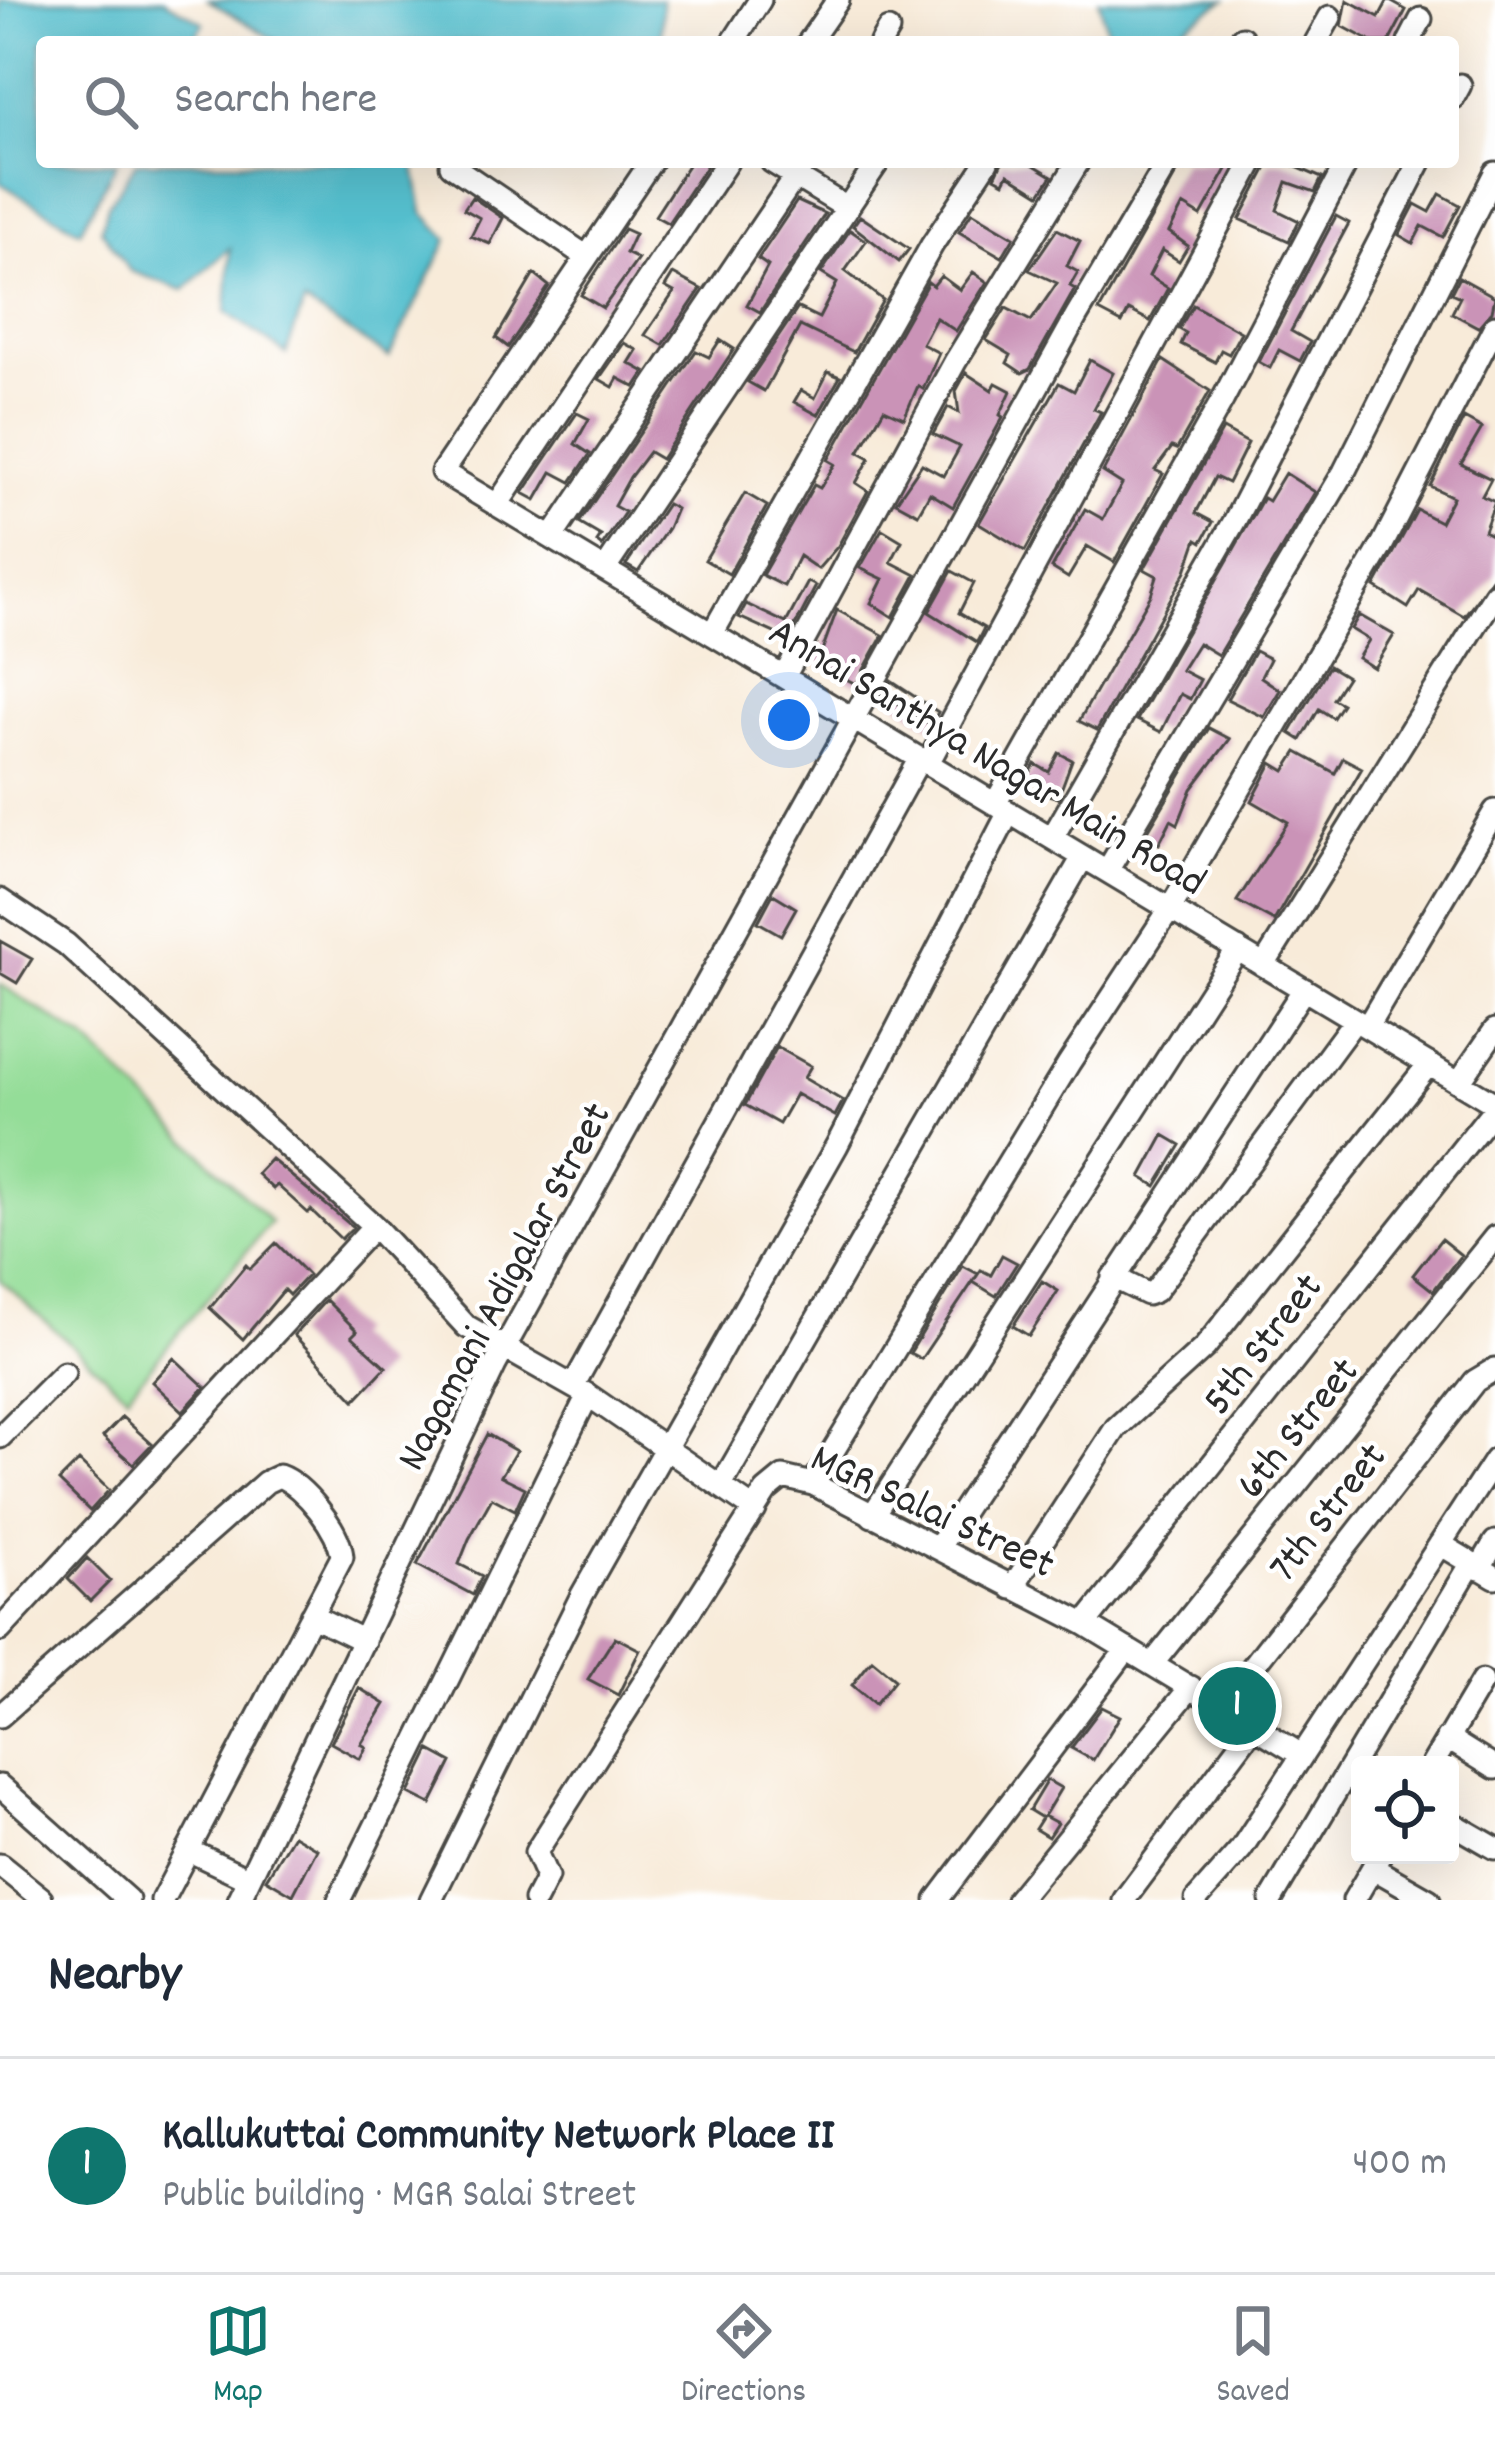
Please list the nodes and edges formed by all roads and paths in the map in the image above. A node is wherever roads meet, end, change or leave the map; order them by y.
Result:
1 (760, 0) edge
2 (838, 0) edge
3 (1330, 17) dead end
4 (1421, 19) dead end
5 (737, 36) edge
6 (813, 36) edge
7 (1319, 36) edge
8 (1412, 36) edge
9 (456, 168) edge
10 (647, 168) edge
11 (723, 168) edge
12 (874, 168) edge
13 (982, 168) edge
14 (1074, 168) edge
15 (1164, 168) edge
16 (1250, 168) edge
17 (1344, 168) edge
18 (1417, 168) edge
19 (800, 169) edge
20 (1495, 173) edge
21 (848, 208) junction
22 (587, 257) junction
23 (1495, 326) edge
24 (497, 505) junction
25 (552, 537) junction
26 (605, 569) junction
27 (1495, 593) edge
28 (712, 634) junction
29 (784, 677) junction
30 (855, 720) junction
31 (924, 761) junction
32 (1002, 808) junction
33 (1495, 811) edge
34 (1052, 838) junction
35 (1083, 856) junction
36 (1107, 871) junction
37 (0, 900) edge
38 (1170, 909) junction
39 (1238, 950) junction
40 (1264, 965) junction
41 (1304, 989) junction
42 (1361, 1024) junction
43 (1495, 1030) edge
44 (1430, 1064) junction
45 (1460, 1082) junction
46 (1495, 1106) edge
47 (374, 1226) junction
48 (1495, 1238) edge
49 (1113, 1277) junction
50 (503, 1352) junction
51 (1495, 1369) edge
52 (64, 1373) dead end
53 (580, 1390) junction
54 (0, 1437) edge
55 (666, 1448) junction
56 (1495, 1460) edge
57 (722, 1484) junction
58 (813, 1484) junction
59 (755, 1510) junction
60 (872, 1516) junction
61 (1495, 1542) edge
62 (1440, 1544) junction
63 (939, 1547) junction
64 (1481, 1571) edge
65 (1012, 1588) junction
66 (311, 1615) junction
67 (1085, 1624) junction
68 (0, 1630) edge
69 (364, 1641) junction
70 (1127, 1649) junction
71 (1153, 1663) junction
72 (1482, 1681) dead end
73 (1191, 1687) junction
74 (1222, 1706) junction
75 (0, 1716) edge
76 (1255, 1725) junction
77 (1447, 1738) junction
78 (1300, 1754) junction
79 (1437, 1756) edge
80 (1495, 1768) edge
81 (0, 1786) edge
82 (1459, 1827) edge
83 (1495, 1848) edge
84 (188, 1850) junction
85 (1375, 1864) edge
86 (1381, 1864) edge
87 (0, 1865) edge
88 (244, 1890) edge
89 (41, 1899) edge
90 (128, 1900) edge
91 (162, 1900) edge
92 (339, 1900) edge
93 (431, 1900) edge
94 (535, 1900) edge
95 (937, 1900) edge
96 (1017, 1900) edge
97 (1124, 1900) edge
98 (1196, 1900) edge
99 (1271, 1900) edge
100 (1354, 1900) edge
101 (1429, 1900) edge

1 - 5 street
2 - 6 street
3 - 7 street
4 - 8 street
9 - 22 street
10 - 22 street
11 - 24 street
12 - 21 street
13 - 28 street
14 - 29 street
15 - 30 street, Nagamani Adigalar Street
16 - 31 street
17 - 32 street
18 - 34 street
19 - 21 street
19 - 25 street
20 - 36 street
21 - 26 street
22 - 24 street, Annai Santhya Nagar Main Road
23 - 38 street
24 - 25 street, Annai Santhya Nagar Main Road
25 - 26 street, Annai Santhya Nagar Main Road
26 - 28 street, Annai Santhya Nagar Main Road
27 - 40 street
28 - 29 street, Annai Santhya Nagar Main Road
29 - 30 street, Annai Santhya Nagar Main Road
30 - 31 street, Annai Santhya Nagar Main Road
30 - 50 street, Nagamani Adigalar Street
31 - 32 street, Annai Santhya Nagar Main Road
31 - 53 street
32 - 34 street, Annai Santhya Nagar Main Road
32 - 55 street
33 - 42 street
34 - 35 street, Annai Santhya Nagar Main Road
35 - 36 street, Annai Santhya Nagar Main Road
35 - 57 street
36 - 38 street, Annai Santhya Nagar Main Road
37 - 47 street
38 - 39 street, Annai Santhya Nagar Main Road
38 - 58 street
39 - 40 street, Annai Santhya Nagar Main Road
39 - 60 street
40 - 41 street, Annai Santhya Nagar Main Road
41 - 42 street, Annai Santhya Nagar Main Road
41 - 49 street
42 - 44 street, Annai Santhya Nagar Main Road
42 - 49 street
43 - 45 street
44 - 45 street, Annai Santhya Nagar Main Road
44 - 65 street
45 - 46 street, Annai Santhya Nagar Main Road
46 - 67 street, 5th Street
47 - 50 street
47 - 68 street
48 - 71 street, 6th Street
49 - 63 street
50 - 53 street
50 - 69 street, Nagamani Adigalar Street
51 - 74 street, 7th Street
52 - 54 street
53 - 55 street
53 - 92 street
55 - 57 street
55 - 93 street
56 - 62 street
57 - 59 street
58 - 59 street, MGR Salai Street
58 - 60 street, MGR Salai Street
59 - 94 street, MGR Salai Street
60 - 63 street, MGR Salai Street
61 - 64 street
62 - 64 street
62 - 78 street
63 - 65 street, MGR Salai Street
64 - 99 street
65 - 67 street, MGR Salai Street
66 - 69 street
66 - 75 street
66 - 84 street
67 - 70 street, MGR Salai Street
69 - 88 street, Nagamani Adigalar Street
70 - 71 street, MGR Salai Street
70 - 95 street
71 - 73 street, MGR Salai Street
72 - 77 street
73 - 74 street, MGR Salai Street
73 - 96 street
74 - 76 street, MGR Salai Street
76 - 78 street, MGR Salai Street
76 - 97 street
77 - 79 street
77 - 80 street
78 - 98 street
81 - 90 street
82 - 83 street
84 - 88 street
84 - 91 street
85 - 100 street
86 - 101 street
87 - 89 street

